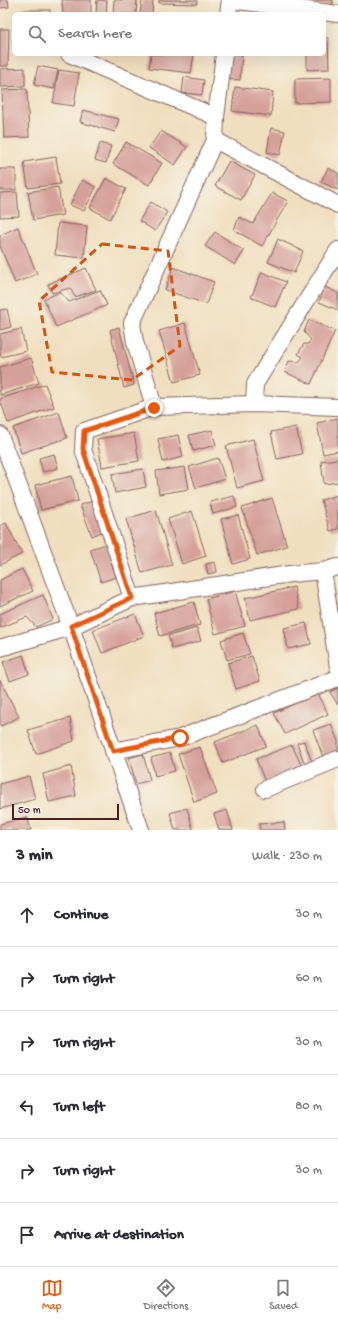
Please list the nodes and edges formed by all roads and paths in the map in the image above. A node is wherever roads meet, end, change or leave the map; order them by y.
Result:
1 (230, 0) edge
2 (228, 12) edge
3 (323, 12) edge
4 (326, 12) edge
5 (338, 14) edge
6 (74, 56) edge
7 (224, 56) edge
8 (216, 117) junction
9 (215, 140) junction
10 (338, 205) edge
11 (338, 250) edge
12 (254, 404) junction
13 (338, 407) edge
14 (154, 408) junction
15 (0, 434) edge
16 (331, 569) edge
17 (132, 598) junction
18 (71, 626) junction
19 (0, 648) edge
20 (338, 667) edge
21 (338, 678) edge
22 (113, 751) junction
23 (338, 759) edge
24 (265, 789) dead end
25 (141, 830) edge

1 - 2 street
1 - 3 street
4 - 5 street
6 - 8 street
7 - 8 street
8 - 9 street
9 - 10 street
9 - 14 street
11 - 12 street
12 - 13 street
12 - 14 street
14 - 17 street
15 - 18 street
16 - 17 street
16 - 20 street
17 - 18 street
18 - 19 street
18 - 22 street
21 - 22 street
22 - 25 street
23 - 24 street

